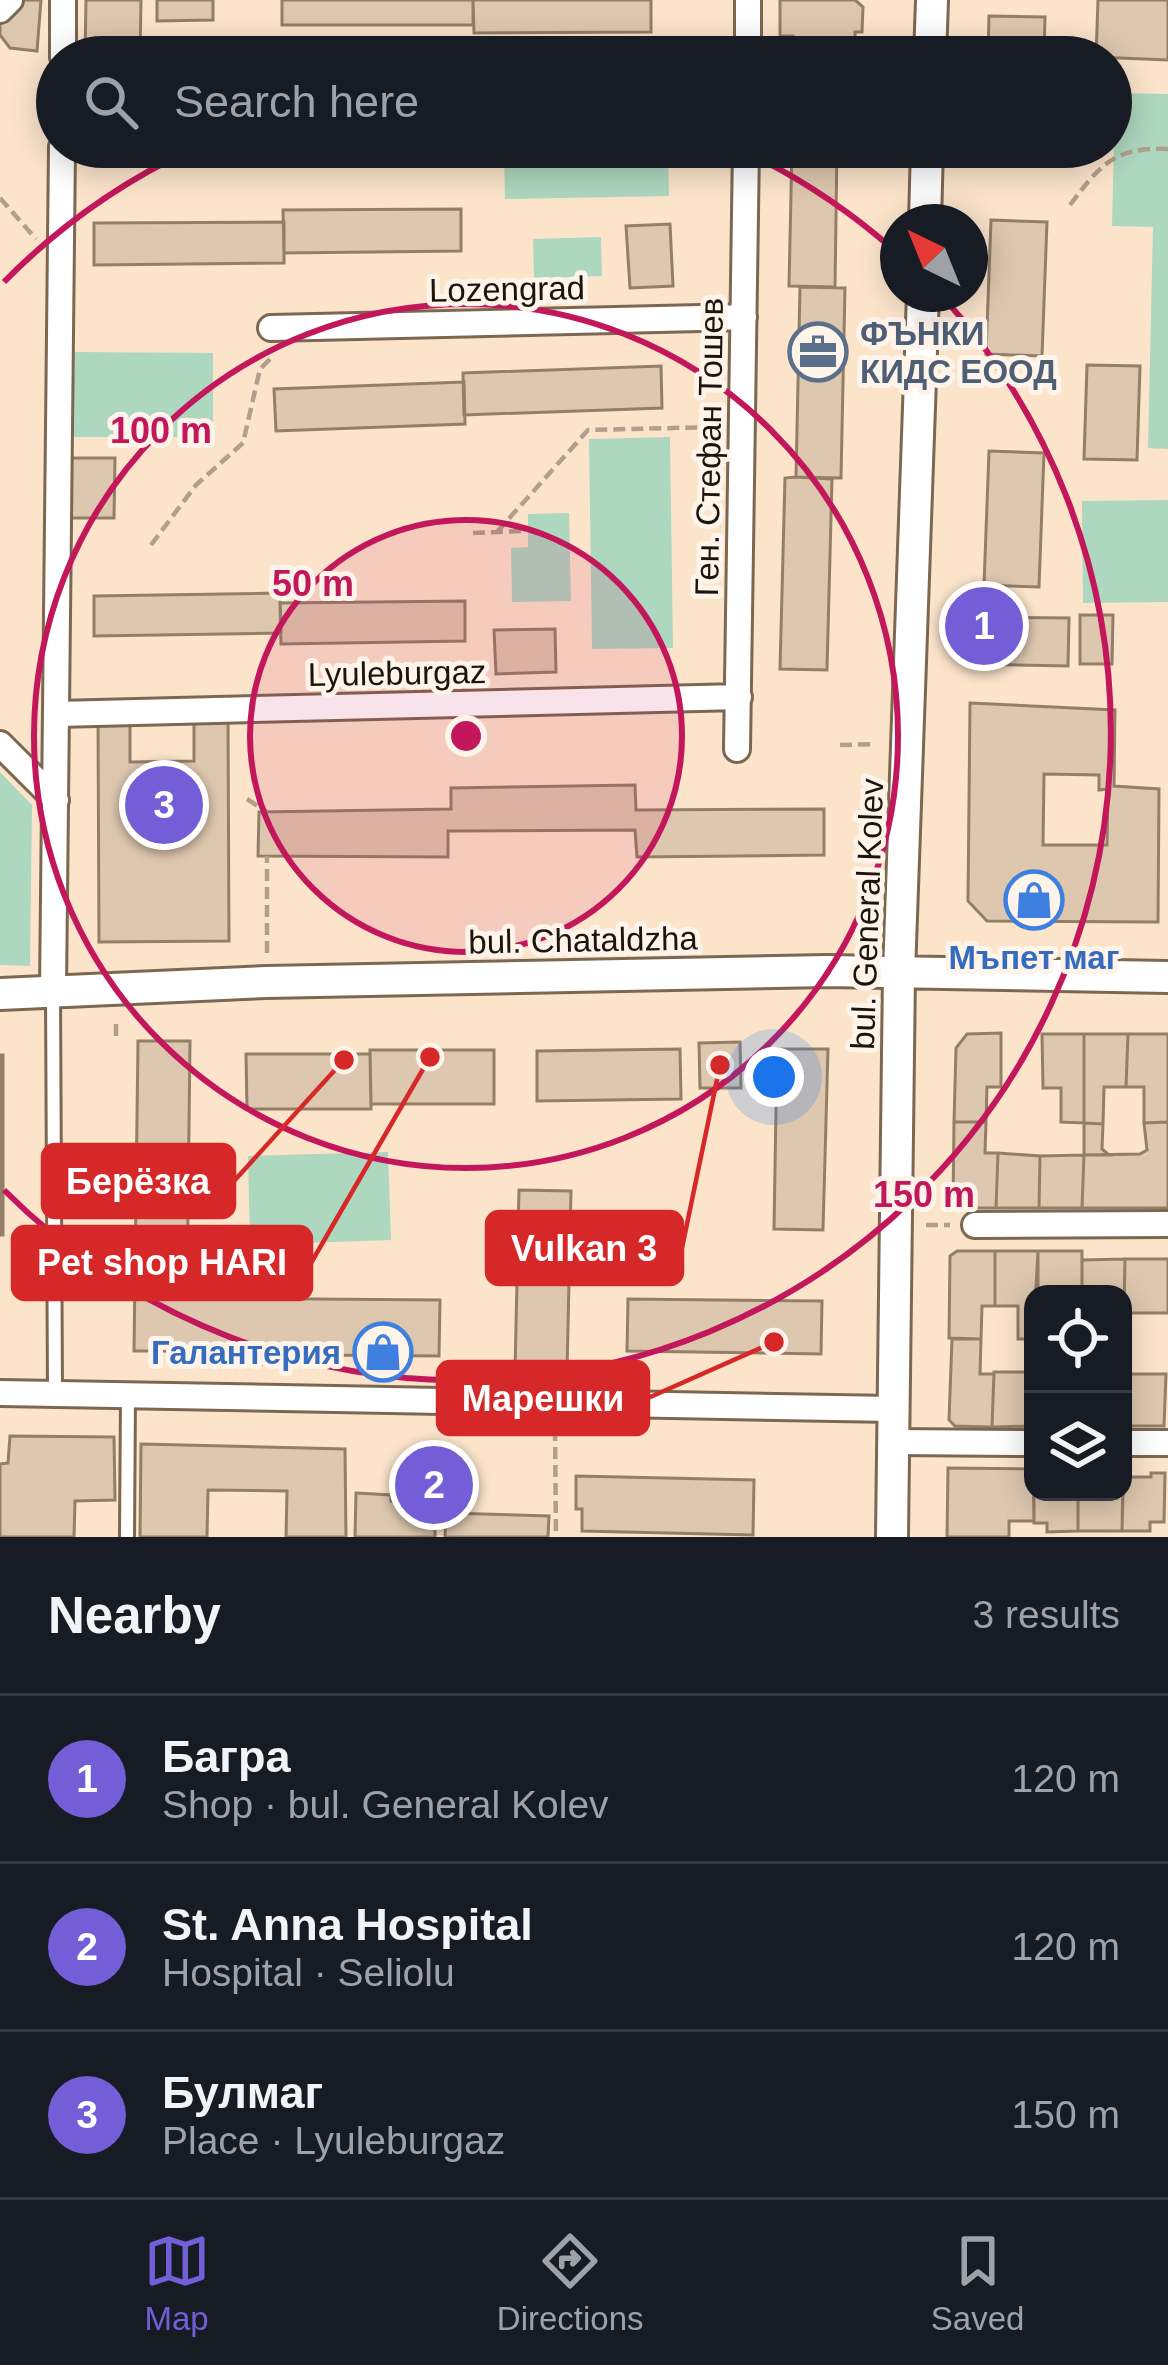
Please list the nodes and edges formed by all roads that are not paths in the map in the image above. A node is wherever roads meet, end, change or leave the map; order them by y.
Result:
1 (10, 0) edge
2 (63, 0) edge
3 (748, 0) edge
4 (932, 0) edge
5 (0, 10) edge
6 (63, 36) edge
7 (748, 36) edge
8 (931, 36) edge
9 (62, 168) edge
10 (746, 168) edge
11 (926, 168) edge
12 (925, 204) edge
13 (922, 312) edge
14 (744, 316) junction
15 (271, 328) dead end
16 (739, 698) junction
17 (57, 714) junction
18 (0, 745) edge
19 (737, 749) dead end
20 (56, 800) junction
21 (899, 973) junction
22 (1168, 977) edge
23 (53, 990) junction
24 (0, 994) edge
25 (1168, 1224) edge
26 (975, 1226) road end
27 (0, 1393) edge
28 (55, 1394) junction
29 (128, 1395) junction
30 (893, 1409) junction
31 (893, 1442) junction
32 (1024, 1443) edge
33 (1132, 1443) edge
34 (1168, 1443) edge
35 (127, 1537) edge
36 (892, 1537) edge

1 - 5 street
2 - 6 street
3 - 7 street
4 - 8 street
9 - 17 street
10 - 14 street, Ген. Стефан Тошев
11 - 12 street
13 - 21 street, bul. General Kolev
14 - 15 street, Lozengrad
14 - 16 street, Ген. Стефан Тошев
16 - 17 street, Lyuleburgaz
16 - 19 street, Ген. Стефан Тошев
17 - 20 street
18 - 20 street
20 - 23 street
21 - 22 street, bul. Chataldzha
21 - 23 street, bul. Chataldzha
21 - 30 street, bul. General Kolev
23 - 24 street, bul. Chataldzha
23 - 28 lane
25 - 26 street
27 - 28 street
28 - 29 street
29 - 30 street
29 - 35 lane
30 - 31 street, bul. General Kolev
31 - 32 street
31 - 36 street, bul. General Kolev
33 - 34 street

